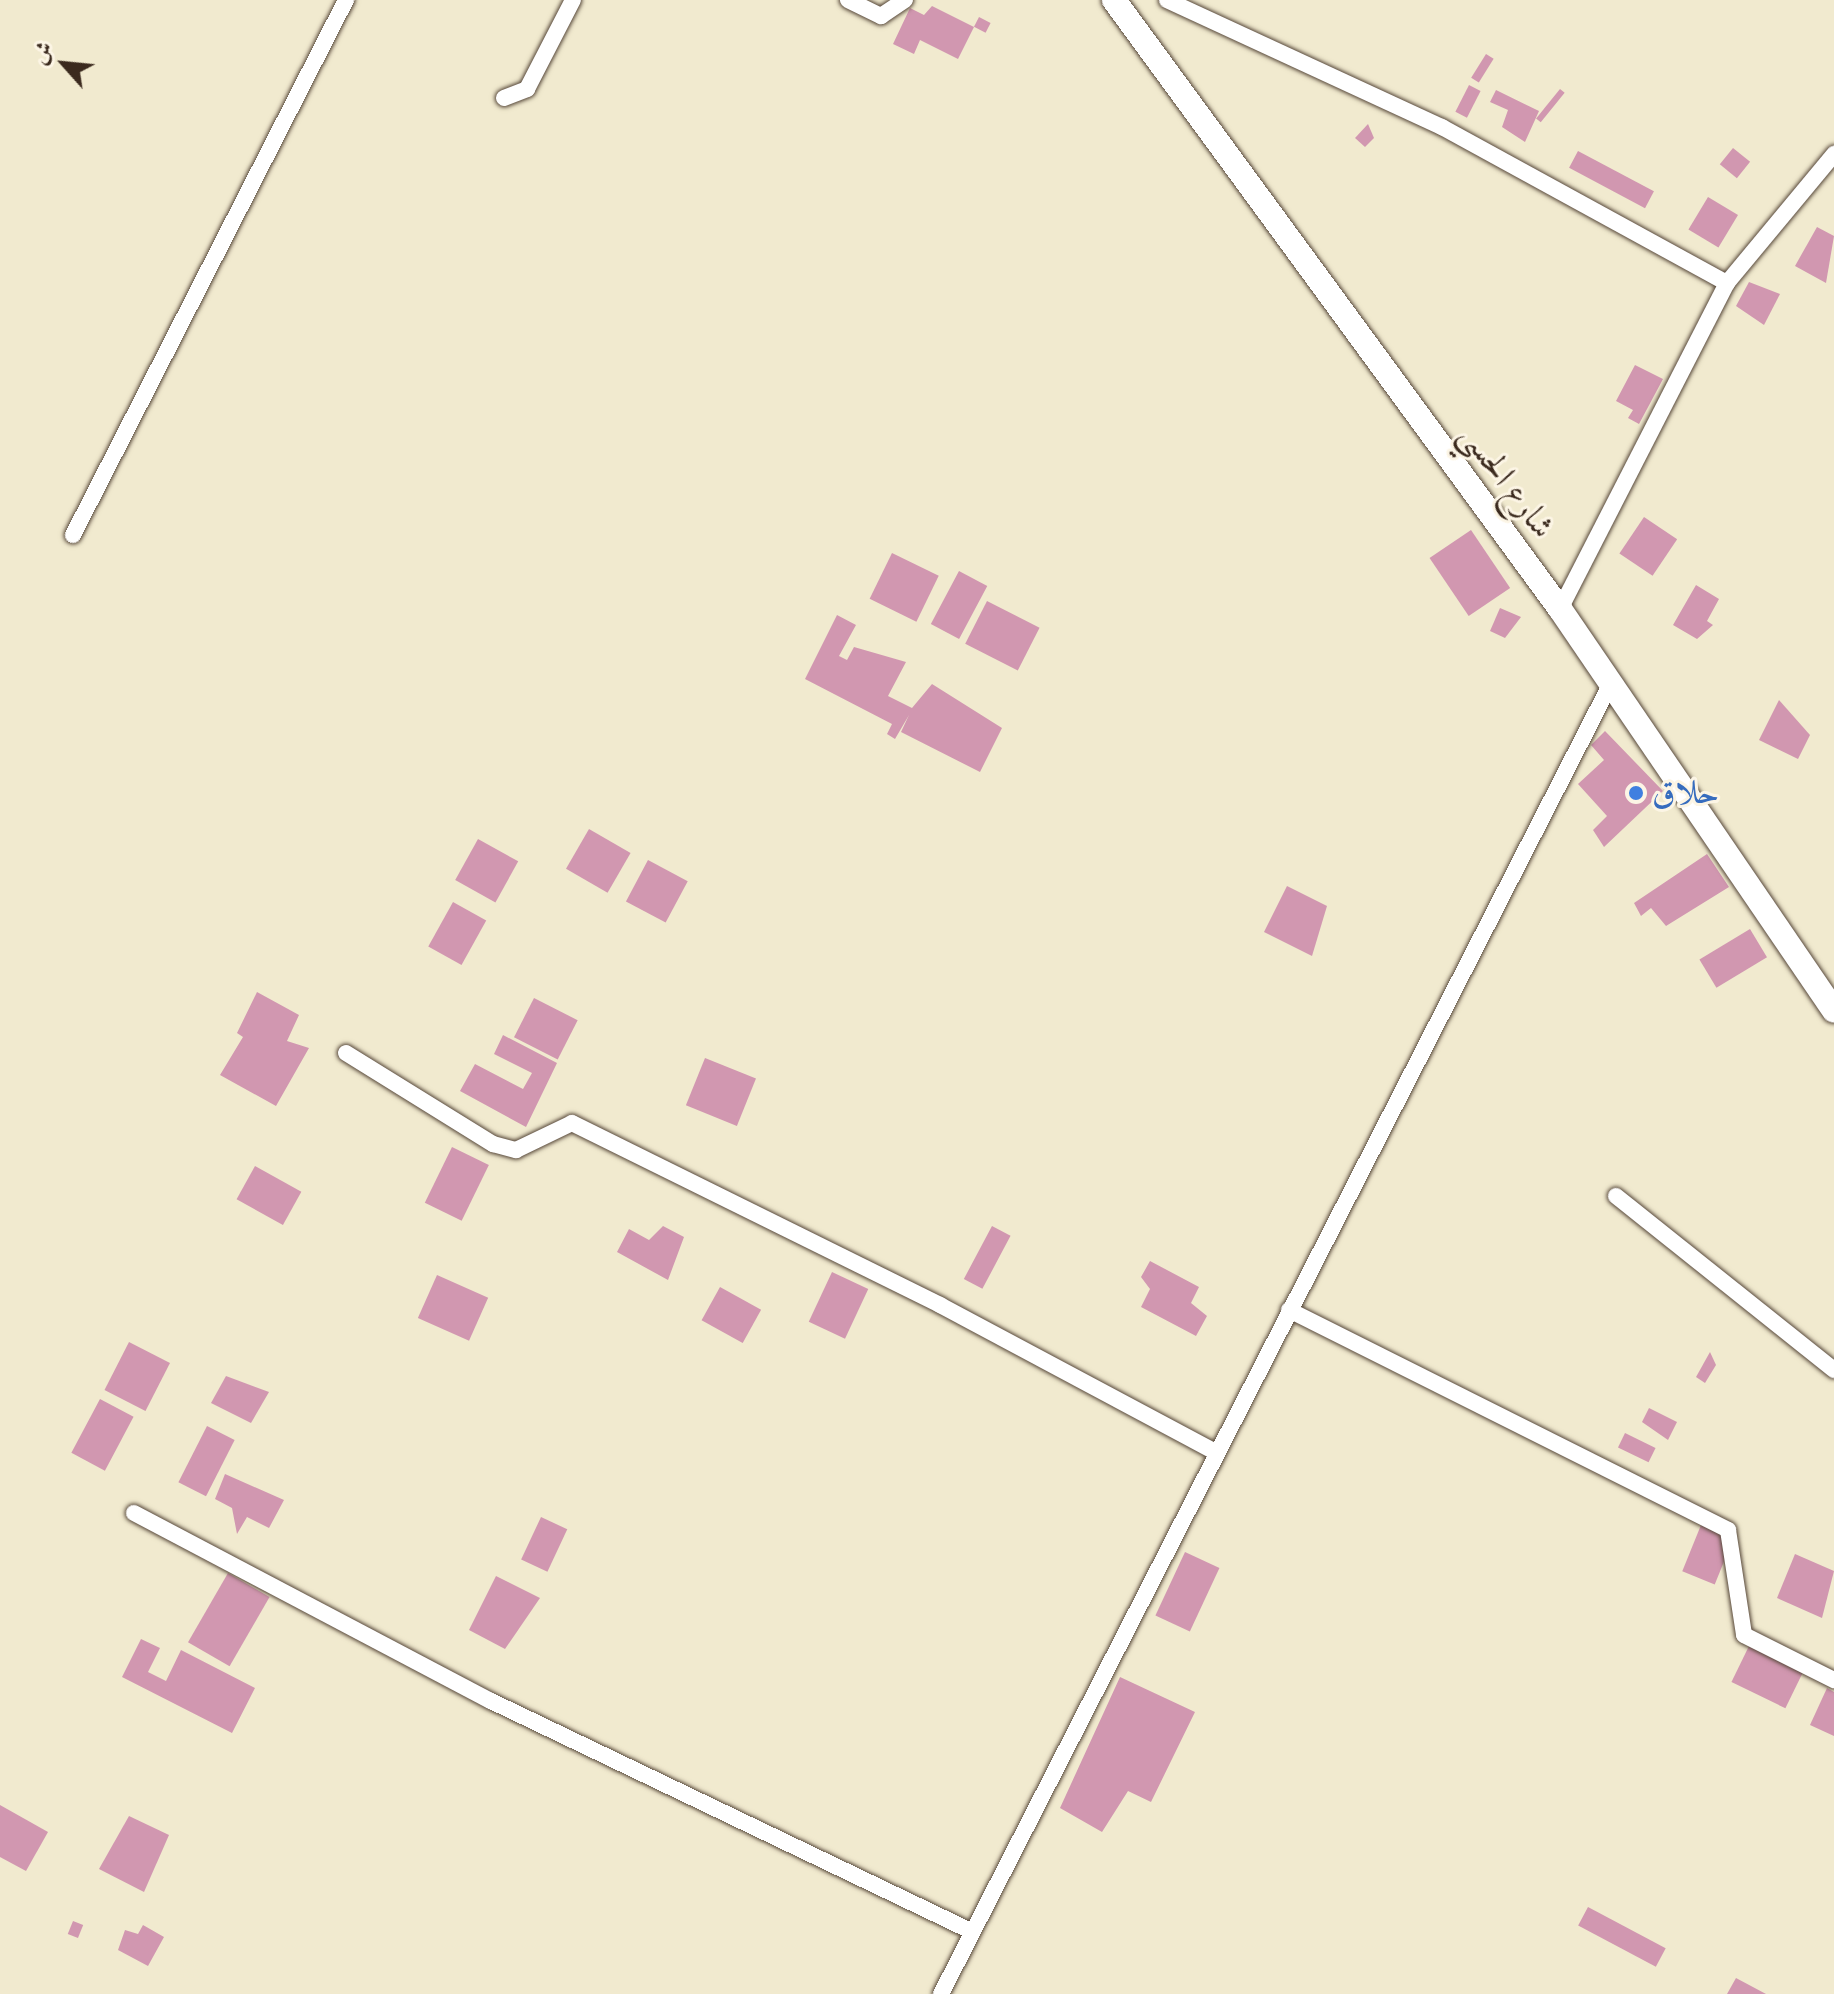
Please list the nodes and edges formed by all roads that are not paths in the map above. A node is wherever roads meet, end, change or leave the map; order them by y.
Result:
1 (346, 0) edge
2 (573, 0) edge
3 (848, 0) edge
4 (905, 0) edge
5 (1114, 0) edge
6 (1167, 0) edge
7 (504, 98) dead end
8 (1834, 154) edge
9 (1727, 283) junction
10 (73, 535) dead end
11 (1560, 609) junction
12 (1610, 685) junction
13 (1834, 1011) edge
14 (346, 1053) dead end
15 (1616, 1196) dead end
16 (1289, 1310) junction
17 (1834, 1370) edge
18 (1217, 1453) junction
19 (134, 1513) dead end
20 (1834, 1680) edge
21 (973, 1932) junction
22 (941, 1994) edge

1 - 10 street
2 - 7 street
3 - 4 street
5 - 11 street, شارع الحسي
6 - 9 street
8 - 9 street
9 - 11 street
11 - 12 street, شارع الحسي
12 - 13 street, شارع الحسي
12 - 16 street
14 - 18 street
15 - 17 street
16 - 18 street
16 - 20 street
18 - 21 street
19 - 21 street
21 - 22 street

